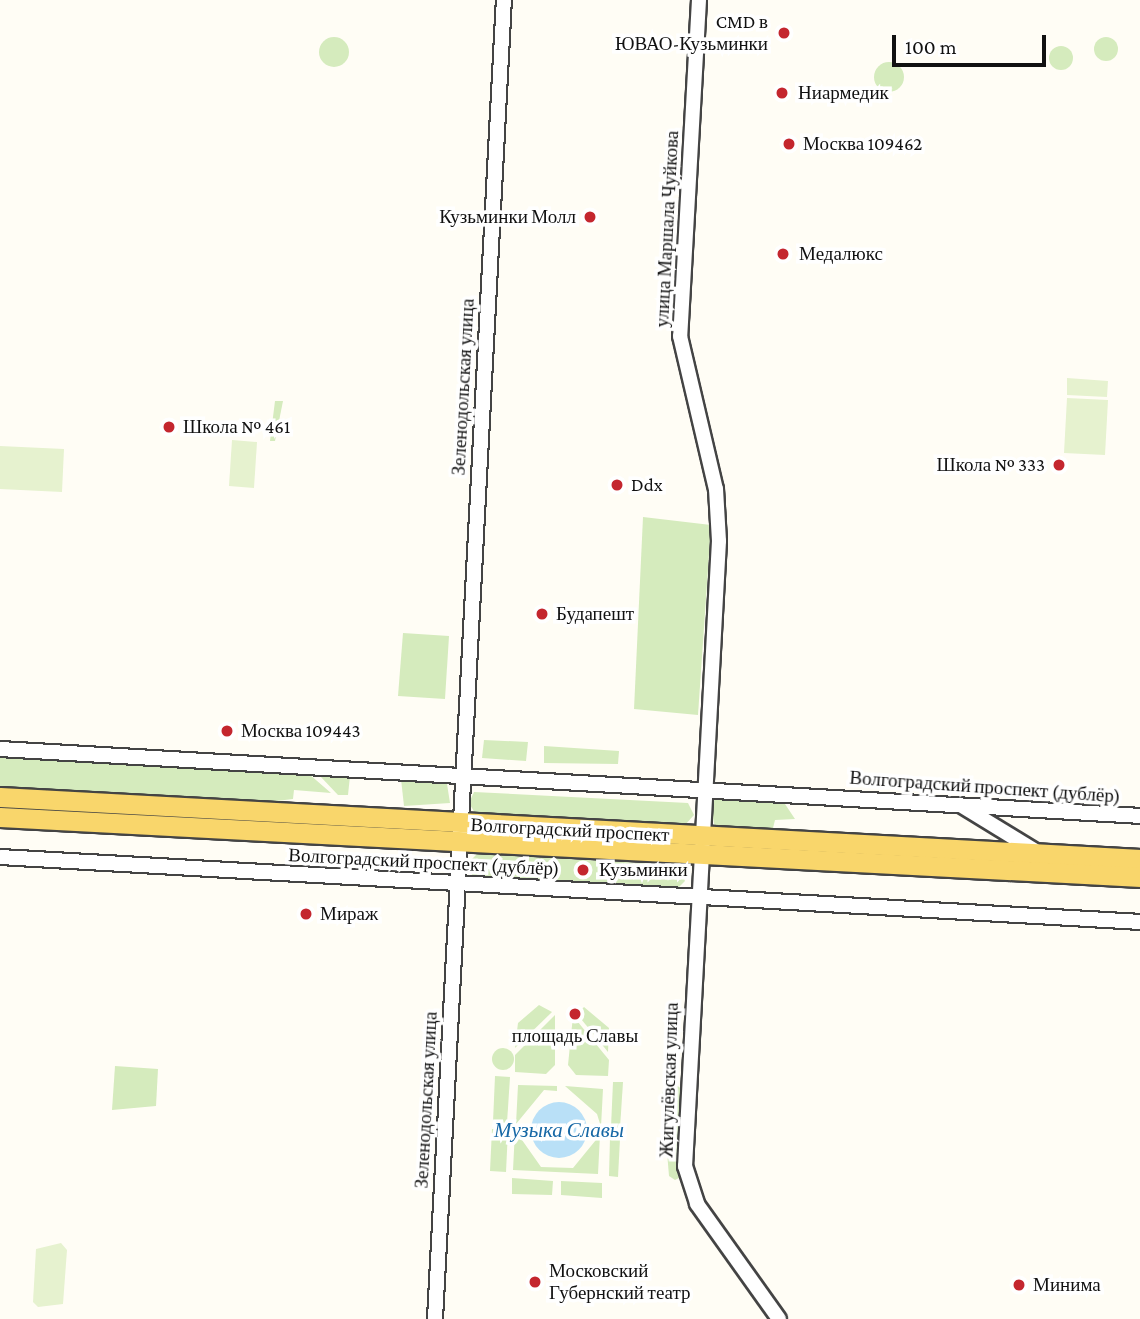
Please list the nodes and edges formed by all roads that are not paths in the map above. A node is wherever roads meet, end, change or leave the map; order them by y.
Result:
1 (504, 0) edge
2 (699, 0) edge
3 (0, 749) edge
4 (460, 776) junction
5 (701, 790) junction
6 (0, 797) edge
7 (953, 803) junction
8 (1140, 816) edge
9 (0, 817) edge
10 (457, 834) junction
11 (698, 844) junction
12 (1049, 854) junction
13 (0, 857) edge
14 (1140, 859) edge
15 (1140, 877) edge
16 (455, 883) junction
17 (695, 897) junction
18 (1140, 922) edge
19 (435, 1319) edge
20 (779, 1319) edge

1 - 4 street, Зеленодольская улица
2 - 5 street, улица Маршала Чуйкова
3 - 4 street
4 - 5 street, Волгоградский проспект (дублёр)
4 - 10 street, Зеленодольская улица
5 - 7 street, Волгоградский проспект (дублёр)
5 - 11 street, улица Маршала Чуйкова
6 - 10 main road, Волгоградский проспект
7 - 8 street, Волгоградский проспект (дублёр)
7 - 12 street
9 - 10 main road, Волгоградский проспект
10 - 11 main road, Волгоградский проспект
10 - 16 street, Зеленодольская улица
11 - 12 main road, Волгоградский проспект
11 - 15 main road, Волгоградский проспект
11 - 17 street, Жигулёвская улица
12 - 14 main road, Волгоградский проспект
13 - 16 street, Волгоградский проспект (дублёр)
16 - 17 street, Волгоградский проспект (дублёр)
16 - 19 street, Зеленодольская улица
17 - 18 street, Волгоградский проспект (дублёр)
17 - 20 street, Жигулёвская улица

